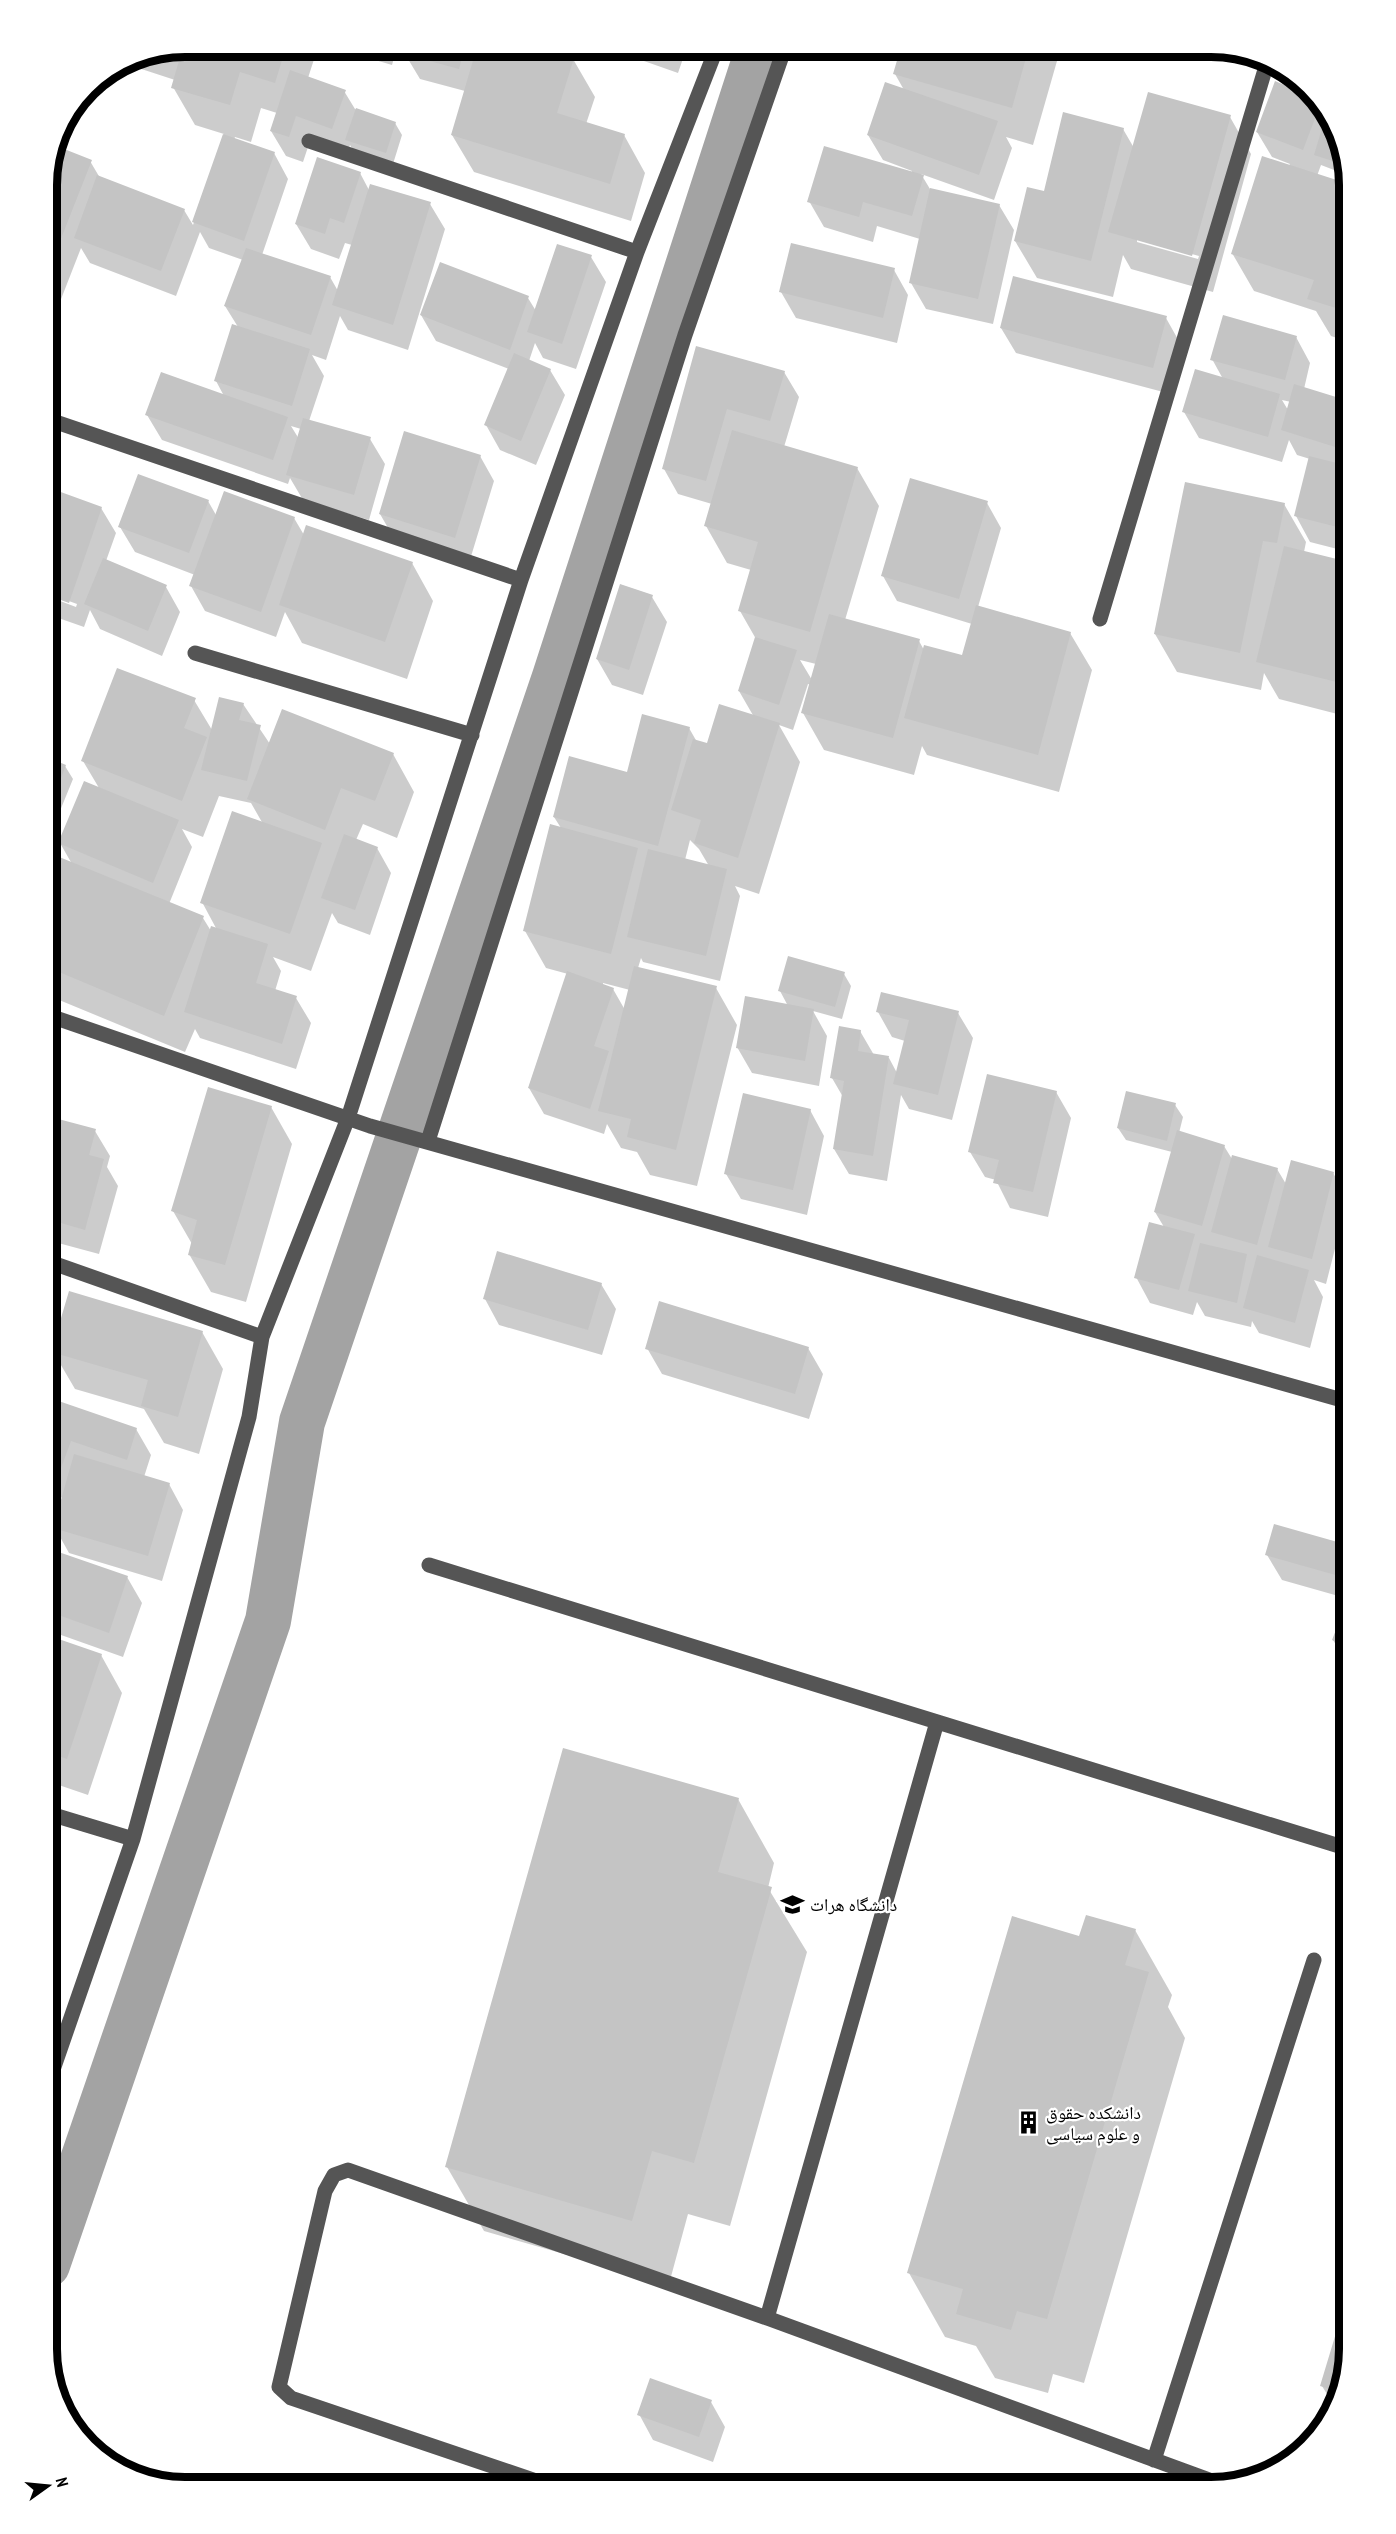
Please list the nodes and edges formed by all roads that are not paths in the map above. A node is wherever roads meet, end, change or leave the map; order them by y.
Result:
1 (713, 57) edge
2 (782, 57) edge
3 (1265, 69) edge
4 (309, 141) dead end
5 (637, 252) junction
6 (57, 422) edge
7 (521, 580) junction
8 (1100, 619) dead end
9 (195, 652) dead end
10 (472, 735) junction
11 (57, 1018) edge
12 (348, 1118) junction
13 (428, 1141) junction
14 (57, 1265) edge
15 (262, 1338) junction
16 (1339, 1399) edge
17 (429, 1565) dead end
18 (937, 1722) junction
19 (57, 1816) edge
20 (133, 1839) junction
21 (1339, 1846) edge
22 (1314, 1960) dead end
23 (57, 2056) edge
24 (767, 2318) junction
25 (1154, 2460) junction
26 (1179, 2469) junction
27 (524, 2477) edge
28 (1176, 2477) edge
29 (1201, 2477) edge

1 - 5 street
2 - 13 street
3 - 8 street
4 - 5 street
5 - 7 street
6 - 7 street
7 - 10 street
9 - 10 street
10 - 12 street
11 - 12 street
12 - 13 street
12 - 15 street
13 - 16 street
14 - 15 street
15 - 20 street
17 - 18 street
18 - 21 street
18 - 24 street
19 - 20 street
20 - 23 street
22 - 25 street
24 - 25 street
24 - 27 street
25 - 26 street
26 - 28 street
26 - 29 street

